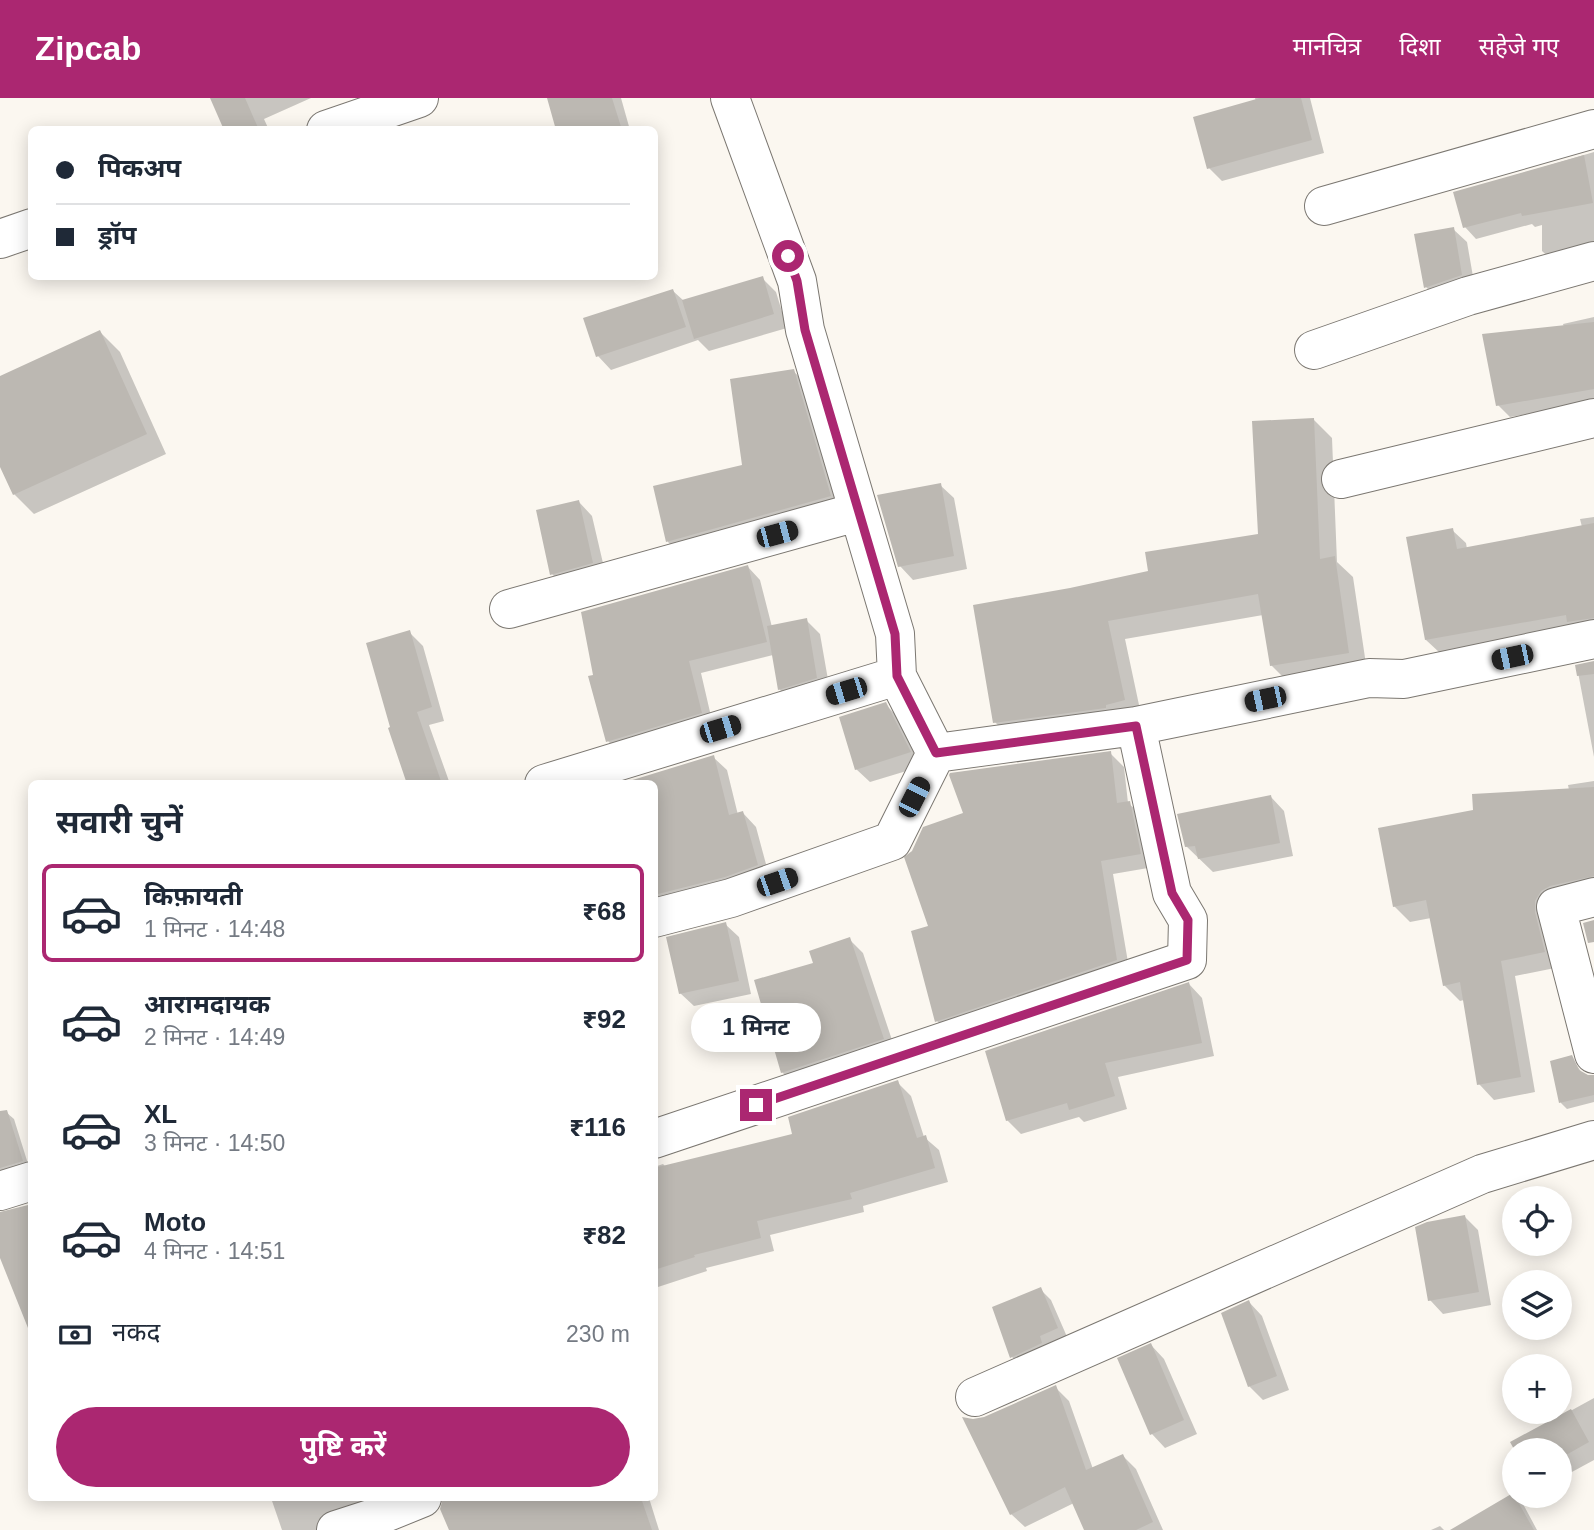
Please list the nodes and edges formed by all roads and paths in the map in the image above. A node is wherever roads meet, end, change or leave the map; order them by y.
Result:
1 (419, 98) edge
2 (730, 98) edge
3 (338, 126) edge
4 (1594, 129) edge
5 (1324, 206) dead end
6 (28, 229) edge
7 (0, 239) edge
8 (1594, 261) edge
9 (1314, 350) dead end
10 (1594, 418) edge
11 (1341, 479) dead end
12 (857, 512) junction
13 (509, 609) dead end
14 (1594, 639) edge
15 (897, 676) junction
16 (1136, 726) junction
17 (936, 753) junction
18 (557, 780) edge
19 (1594, 897) edge
20 (658, 917) edge
21 (1594, 1054) edge
22 (658, 1138) edge
23 (1594, 1140) edge
24 (28, 1182) edge
25 (0, 1191) edge
26 (975, 1397) dead end
27 (415, 1501) edge
28 (336, 1530) edge

1 - 3 street
2 - 12 street
4 - 5 street
6 - 7 street
8 - 9 street
10 - 11 street
12 - 13 street
12 - 15 street
14 - 16 street
15 - 17 street
15 - 18 street
16 - 17 street
16 - 22 street
17 - 20 street
19 - 21 street
23 - 26 street
24 - 25 street
27 - 28 street

